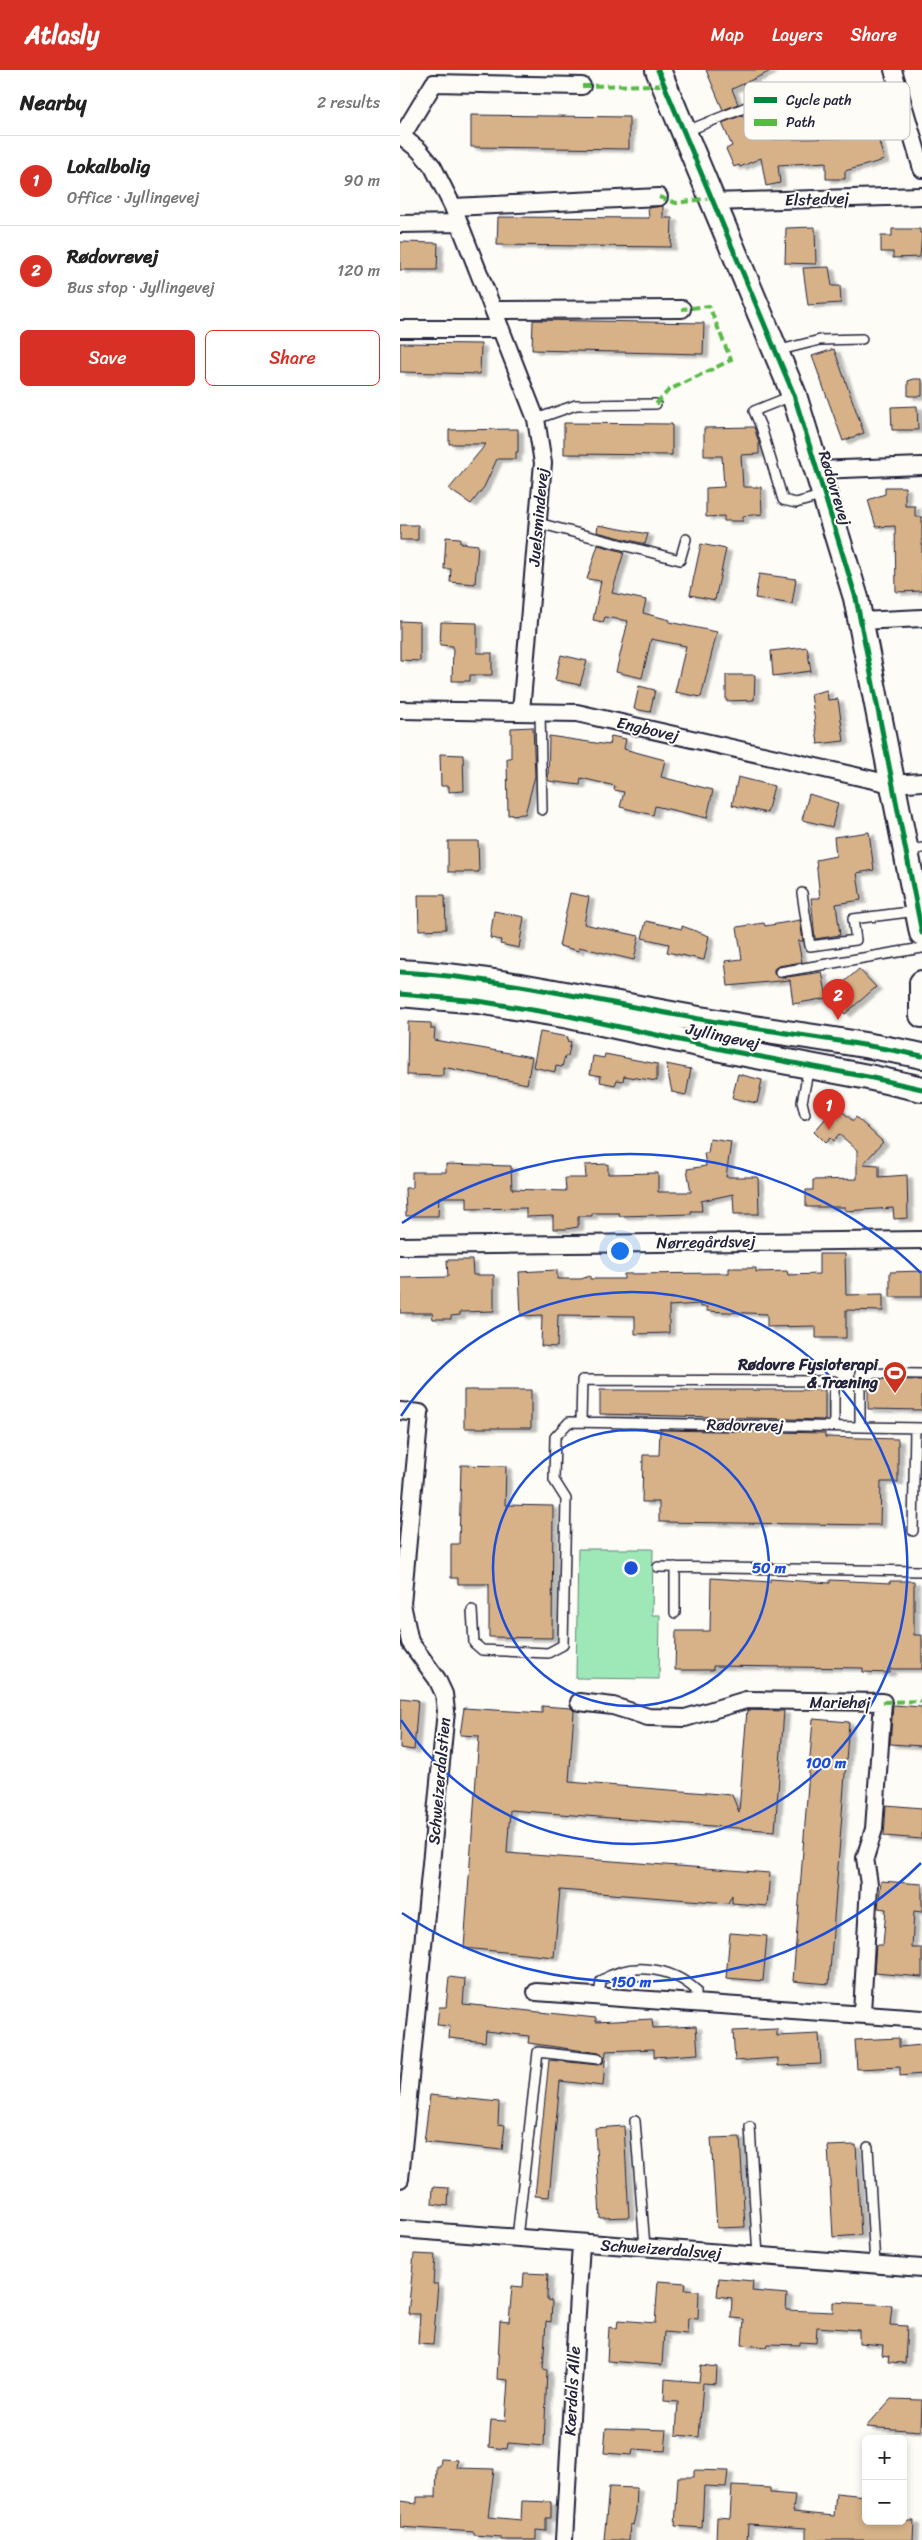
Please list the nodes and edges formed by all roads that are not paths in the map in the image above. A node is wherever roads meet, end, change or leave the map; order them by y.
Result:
1 (658, 70) edge
2 (893, 70) edge
3 (897, 82) edge
4 (582, 86) dead end
5 (744, 108) edge
6 (910, 128) edge
7 (684, 132) junction
8 (401, 135) edge
9 (922, 169) edge
10 (922, 196) edge
11 (659, 197) dead end
12 (712, 202) junction
13 (452, 207) junction
14 (459, 223) junction
15 (400, 224) edge
16 (682, 309) dead end
17 (494, 310) junction
18 (400, 329) edge
19 (501, 329) junction
20 (862, 339) dead end
21 (776, 351) junction
22 (794, 395) junction
23 (656, 404) dead end
24 (536, 418) junction
25 (922, 466) edge
26 (817, 470) junction
27 (824, 495) junction
28 (538, 523) junction
29 (686, 539) dead end
30 (922, 618) edge
31 (861, 621) junction
32 (400, 710) edge
33 (521, 711) junction
34 (540, 712) junction
35 (922, 782) edge
36 (891, 784) junction
37 (542, 810) dead end
38 (913, 850) edge
39 (802, 893) dead end
40 (920, 922) edge
41 (922, 948) edge
42 (400, 972) edge
43 (780, 972) dead end
44 (922, 983) edge
45 (400, 994) edge
46 (922, 1015) edge
47 (922, 1056) edge
48 (810, 1066) junction
49 (922, 1089) edge
50 (805, 1114) dead end
51 (922, 1240) edge
52 (400, 1246) edge
53 (922, 1374) edge
54 (400, 1411) edge
55 (582, 1422) junction
56 (834, 1426) junction
57 (860, 1427) junction
58 (918, 1428) edge
59 (913, 1531) dead end
60 (658, 1567) dead end
61 (675, 1567) junction
62 (922, 1571) edge
63 (472, 1610) dead end
64 (675, 1612) dead end
65 (579, 1702) dead end
66 (536, 1992) dead end
67 (599, 1997) junction
68 (696, 2003) junction
69 (862, 2013) junction
70 (922, 2019) edge
71 (598, 2059) dead end
72 (635, 2122) dead end
73 (750, 2127) dead end
74 (868, 2147) dead end
75 (400, 2179) edge
76 (400, 2229) edge
77 (517, 2238) junction
78 (581, 2243) junction
79 (645, 2247) junction
80 (758, 2256) junction
81 (875, 2265) junction
82 (922, 2268) edge
83 (564, 2540) edge

1 - 7 street, Rødovrevej
2 - 3 street
4 - 8 street
5 - 7 lane
6 - 9 street
7 - 12 street, Rødovrevej
8 - 13 street, Juelsmindevej
10 - 12 street, Elstedvej
11 - 13 street
12 - 21 street, Rødovrevej
13 - 14 street, Juelsmindevej
14 - 15 street
14 - 17 street, Juelsmindevej
16 - 17 street
17 - 19 street, Juelsmindevej
18 - 19 street
19 - 24 street, Juelsmindevej
20 - 21 lane
21 - 22 street, Rødovrevej
22 - 26 street, Rødovrevej
22 - 27 lane
23 - 24 lane
24 - 28 street, Juelsmindevej
25 - 26 street
26 - 27 street, Rødovrevej
27 - 31 street, Rødovrevej
28 - 29 lane
28 - 33 street, Juelsmindevej
30 - 31 street
31 - 36 street, Rødovrevej
32 - 33 street, Engbovej
33 - 34 street, Engbovej
34 - 36 street, Engbovej
34 - 37 lane
35 - 36 street, Engbovej
36 - 38 street, Rødovrevej
38 - 40 street, Rødovrevej
39 - 40 lane
41 - 43 lane
42 - 47 street, Jyllingevej
44 - 46 street
45 - 48 street, Jyllingevej
48 - 49 street, Jyllingevej
48 - 50 lane
51 - 52 street, Nørregårdsvej
53 - 57 lane
54 - 75 street, Schweizerdalstien
55 - 56 lane, Rødovrevej
55 - 56 lane
55 - 63 lane, Rødovrevej
56 - 57 lane, Rødovrevej
57 - 58 lane, Rødovrevej
58 - 59 lane
60 - 61 lane
61 - 62 lane
61 - 64 lane
65 - 69 street, Mariehøj
66 - 67 street
67 - 68 street
67 - 68 lane
68 - 69 street
69 - 70 street
71 - 77 lane
72 - 79 lane
73 - 80 lane
74 - 81 lane
76 - 77 street, Schweizerdalsvej
77 - 78 street, Schweizerdalsvej
78 - 79 street, Schweizerdalsvej
78 - 83 street, Kærdals Alle
79 - 80 street, Schweizerdalsvej
80 - 81 street, Schweizerdalsvej
81 - 82 street, Schweizerdalsvej

